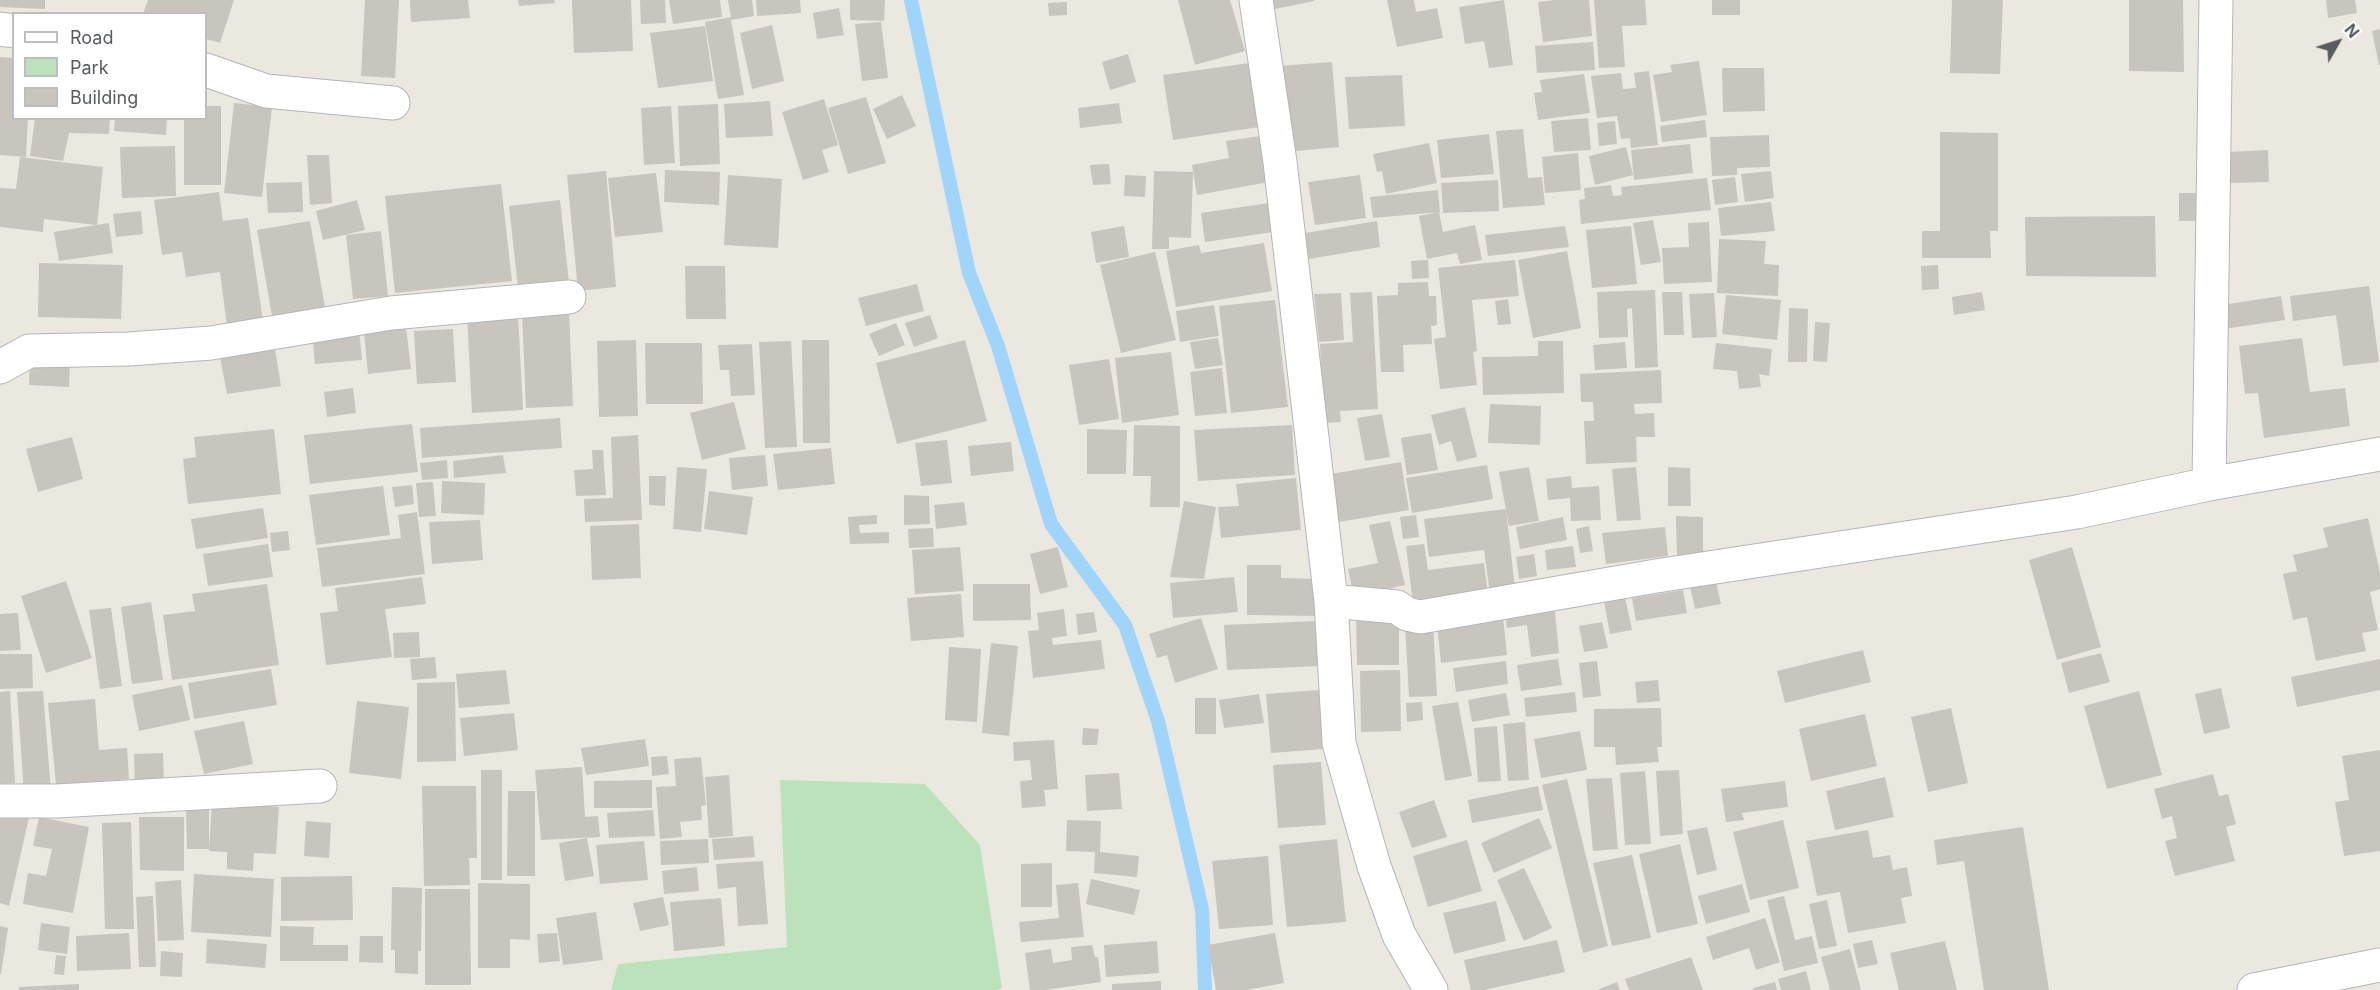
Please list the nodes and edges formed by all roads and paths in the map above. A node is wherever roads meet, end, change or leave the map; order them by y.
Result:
1 (1256, 0) edge
2 (2216, 0) edge
3 (207, 70) edge
4 (393, 103) dead end
5 (570, 297) dead end
6 (0, 368) edge
7 (2380, 454) edge
8 (2209, 483) junction
9 (1331, 601) junction
10 (320, 786) dead end
11 (0, 801) edge
12 (2380, 965) edge
13 (1431, 990) edge
14 (2254, 990) edge

1 - 9 street
2 - 8 street
3 - 4 street
5 - 6 street
7 - 8 street
8 - 9 street
9 - 13 street
10 - 11 street
12 - 14 street

